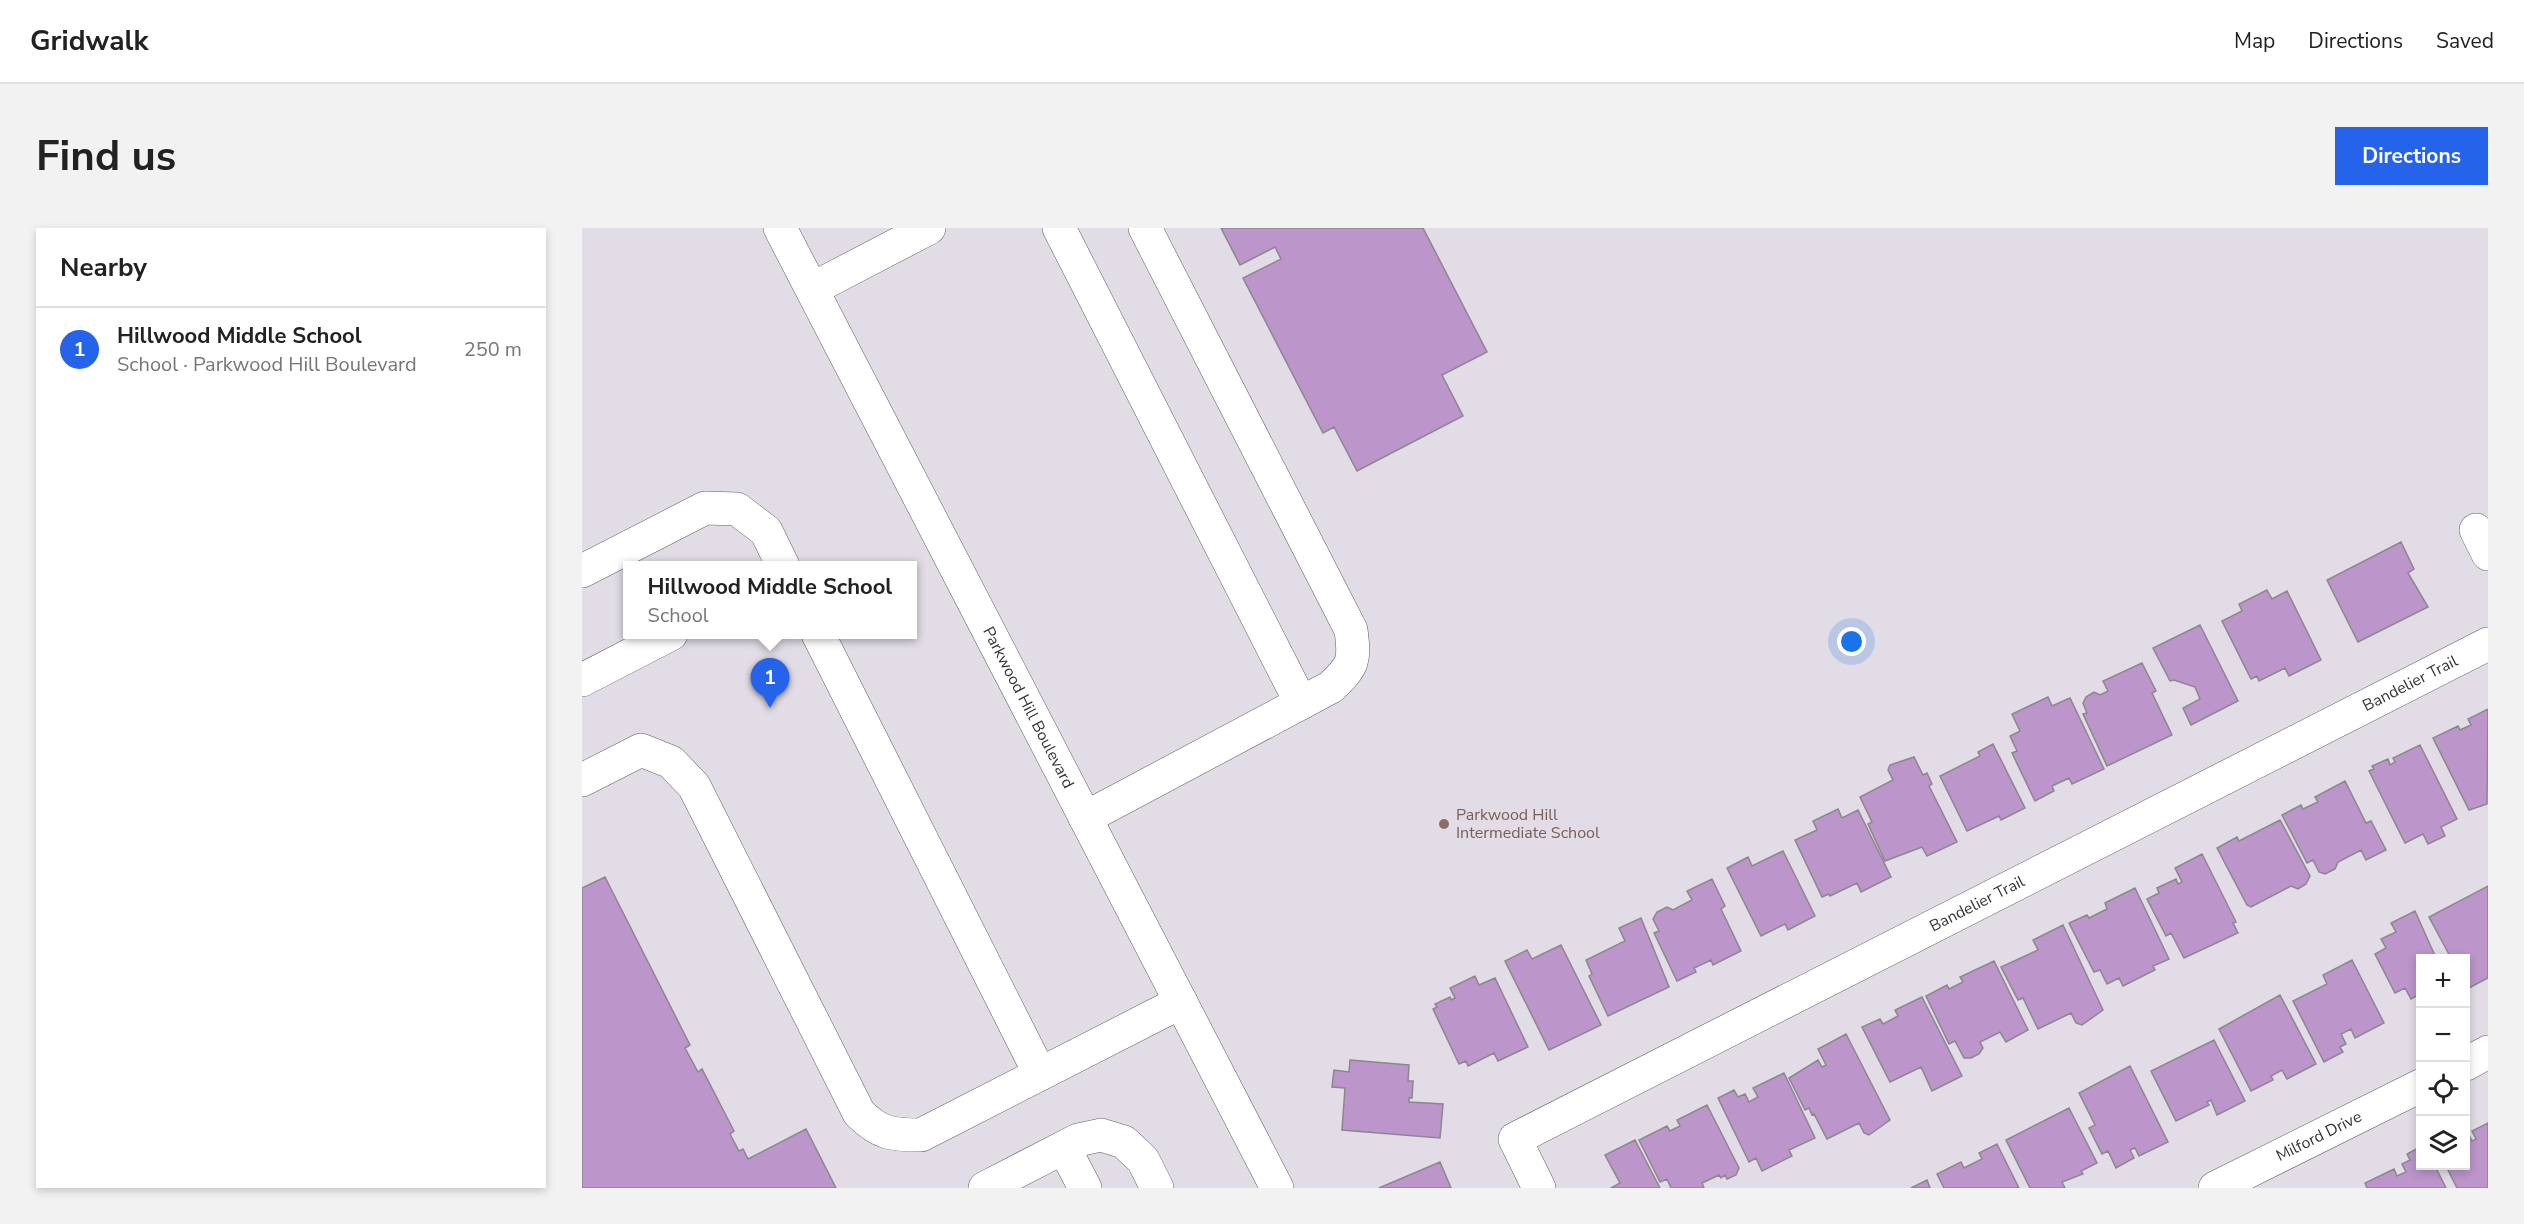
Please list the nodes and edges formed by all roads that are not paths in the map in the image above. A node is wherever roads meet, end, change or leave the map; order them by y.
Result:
1 (780, 228) edge
2 (929, 228) edge
3 (1059, 228) edge
4 (1145, 228) edge
5 (812, 289) junction
6 (781, 561) edge
7 (582, 571) edge
8 (661, 639) edge
9 (821, 639) edge
10 (2488, 644) edge
11 (582, 680) edge
12 (1301, 704) junction
13 (582, 780) edge
14 (1085, 818) junction
15 (1180, 1002) junction
16 (2488, 1052) edge
17 (2470, 1062) edge
18 (1040, 1074) junction
19 (2416, 1088) edge
20 (1064, 1148) junction
21 (990, 1187) edge
22 (1084, 1188) edge
23 (1157, 1188) edge
24 (1277, 1188) edge
25 (1539, 1188) edge
26 (2215, 1188) edge

1 - 5 street, Parkwood Hill Boulevard
2 - 5 street
3 - 12 street
4 - 12 street
5 - 14 street, Parkwood Hill Boulevard
6 - 7 street
8 - 11 street
9 - 18 street
10 - 25 street, Bandelier Trail
12 - 14 street
13 - 18 street
14 - 15 street, Parkwood Hill Boulevard
15 - 18 street
15 - 24 street, Parkwood Hill Boulevard
16 - 17 street
19 - 26 street, Milford Drive
20 - 21 street
20 - 22 street
20 - 23 street

